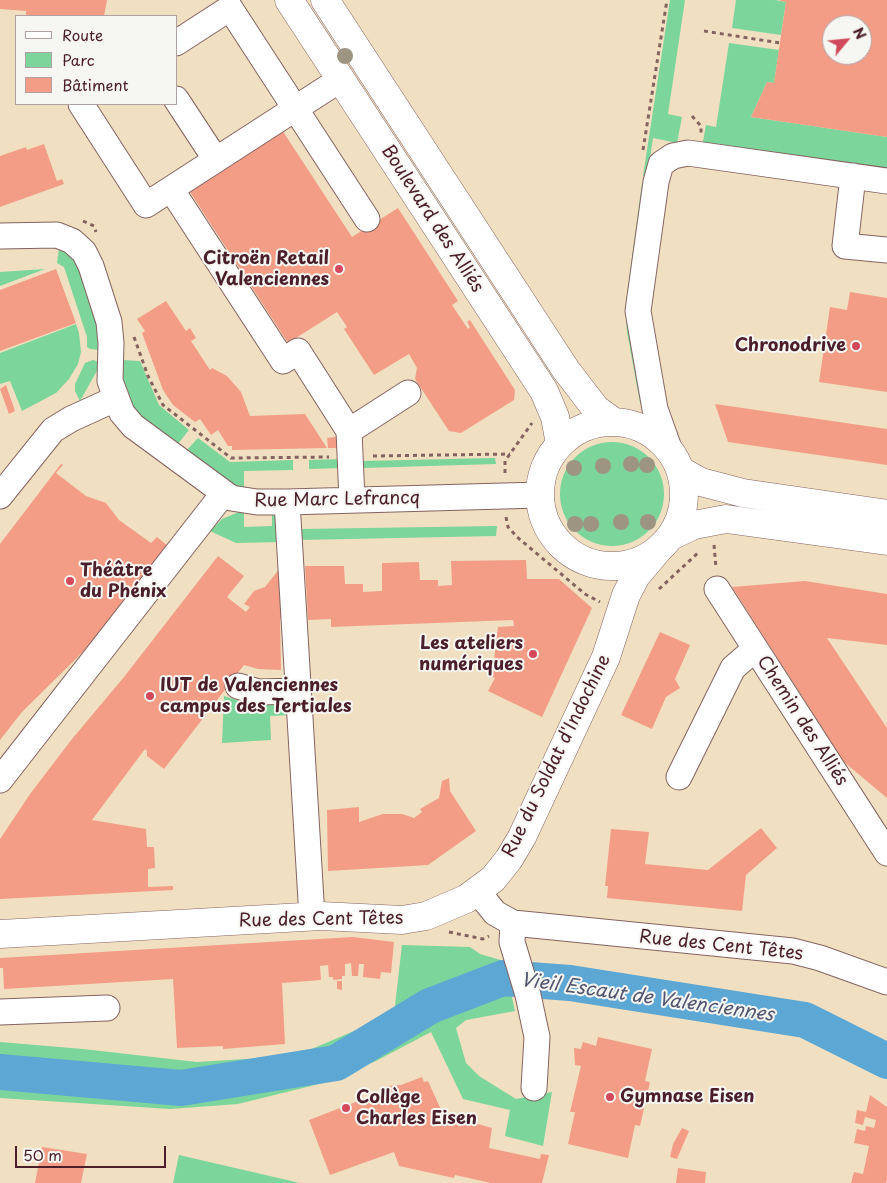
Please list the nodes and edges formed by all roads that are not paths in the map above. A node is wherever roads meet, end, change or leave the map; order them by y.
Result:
1 (289, 0) edge
2 (325, 0) edge
3 (178, 41) edge
4 (340, 79) junction
5 (178, 102) edge
6 (82, 105) edge
7 (295, 108) junction
8 (216, 160) junction
9 (853, 176) junction
10 (887, 181) edge
11 (171, 189) junction
12 (368, 219) dead end
13 (0, 236) edge
14 (887, 250) edge
15 (408, 393) dead end
16 (115, 399) junction
17 (614, 422) junction
18 (349, 431) junction
19 (560, 444) junction
20 (676, 461) junction
21 (223, 494) junction
22 (540, 495) junction
23 (0, 496) edge
24 (352, 500) junction
25 (287, 502) junction
26 (887, 514) edge
27 (887, 541) edge
28 (665, 543) junction
29 (596, 564) junction
30 (717, 589) road end
31 (619, 610) junction
32 (755, 649) junction
33 (238, 686) dead end
34 (298, 691) junction
35 (679, 778) dead end
36 (0, 780) edge
37 (887, 853) edge
38 (478, 892) junction
39 (312, 917) junction
40 (513, 923) junction
41 (0, 934) edge
42 (887, 982) edge
43 (107, 1008) dead end
44 (0, 1012) edge
45 (534, 1088) dead end

1 - 4 main road, Boulevard des Alliés
2 - 17 main road, Boulevard des Alliés
3 - 7 street
4 - 7 street
4 - 19 main road, Boulevard des Alliés
5 - 8 street
6 - 11 street
7 - 8 street
7 - 12 street
8 - 11 street
9 - 10 street
9 - 14 street
9 - 20 street
11 - 18 street
13 - 16 street, Rue Marc Lefrancq
15 - 18 street
16 - 21 street, Rue Marc Lefrancq
16 - 23 street
17 - 19 main road
17 - 20 main road
18 - 24 street
19 - 22 main road
20 - 26 main road
20 - 28 main road
21 - 25 street, Rue Marc Lefrancq
21 - 36 street
22 - 24 street, Rue Marc Lefrancq
22 - 29 main road
24 - 25 street, Rue Marc Lefrancq
25 - 34 street
27 - 28 main road
28 - 29 main road
28 - 31 main road, Rue du Soldat d'Indochine
29 - 31 main road, Rue du Soldat d'Indochine
30 - 32 street, Chemin des Alliés
31 - 38 main road, Rue du Soldat d'Indochine
32 - 35 street
32 - 37 street, Chemin des Alliés
33 - 34 street
34 - 39 street
38 - 39 main road, Rue des Cent Têtes
38 - 40 street, Rue des Cent Têtes
39 - 41 main road, Rue des Cent Têtes
40 - 42 street, Rue des Cent Têtes
40 - 45 street
43 - 44 street

